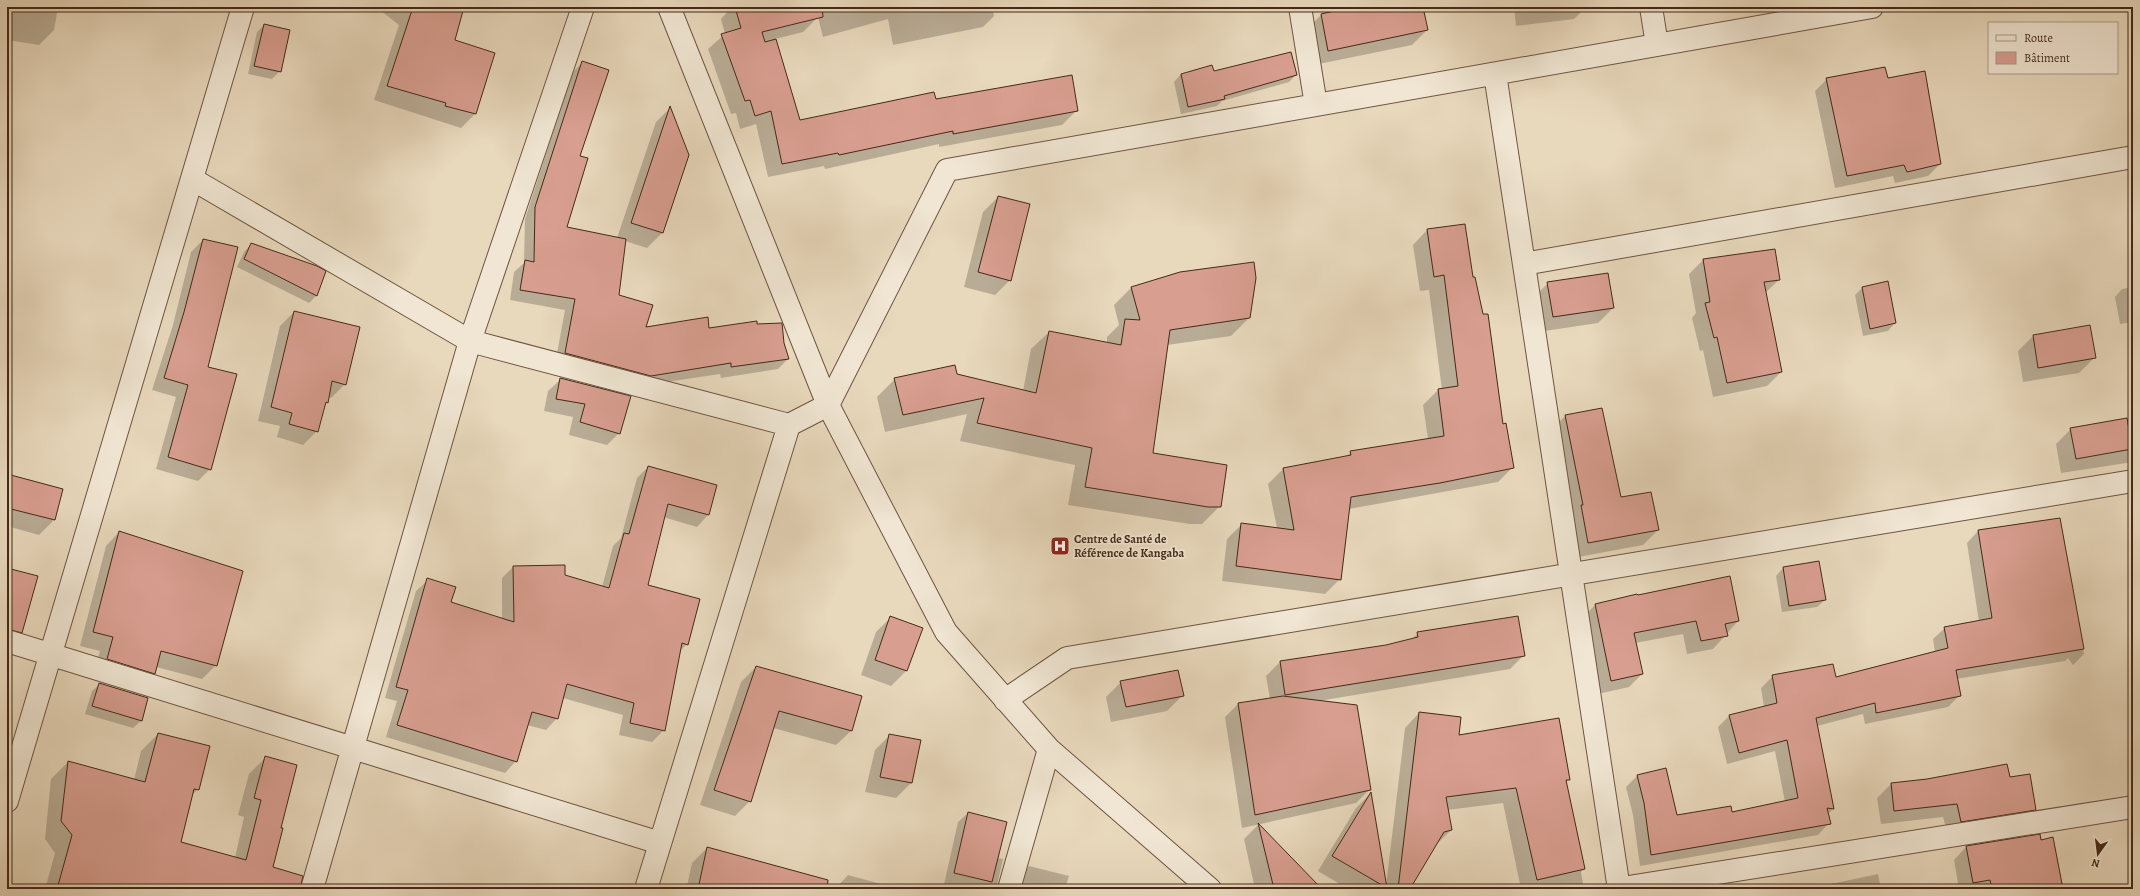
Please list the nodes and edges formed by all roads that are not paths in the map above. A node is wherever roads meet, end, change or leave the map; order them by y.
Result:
1 (242, 7) edge
2 (583, 7) edge
3 (669, 7) edge
4 (1300, 7) edge
5 (1651, 7) edge
6 (1872, 7) edge
7 (1657, 45) junction
8 (1494, 74) junction
9 (1316, 105) junction
10 (2133, 157) edge
11 (192, 179) junction
12 (1524, 264) junction
13 (470, 341) junction
14 (828, 405) junction
15 (789, 426) junction
16 (2133, 482) edge
17 (1570, 574) junction
18 (7, 641) edge
19 (51, 655) junction
20 (1005, 700) junction
21 (354, 748) junction
22 (1048, 749) junction
23 (7, 801) edge
24 (2133, 807) edge
25 (660, 843) junction
26 (312, 889) edge
27 (646, 889) edge
28 (1009, 889) edge
29 (1210, 889) edge
30 (1618, 889) edge

1 - 11 street
2 - 13 street
3 - 14 street
4 - 9 street
5 - 7 street
6 - 7 street
7 - 8 street
8 - 9 street
8 - 12 street
9 - 14 street
10 - 12 street
11 - 13 street
11 - 19 street
12 - 17 street
13 - 15 street
13 - 21 street
14 - 15 street
14 - 20 street
15 - 25 street
16 - 17 street
17 - 20 street
17 - 30 street
18 - 19 street
19 - 21 street
19 - 23 street
20 - 22 street
21 - 25 street
21 - 26 street
22 - 28 street
22 - 29 street
24 - 30 street
25 - 27 street

